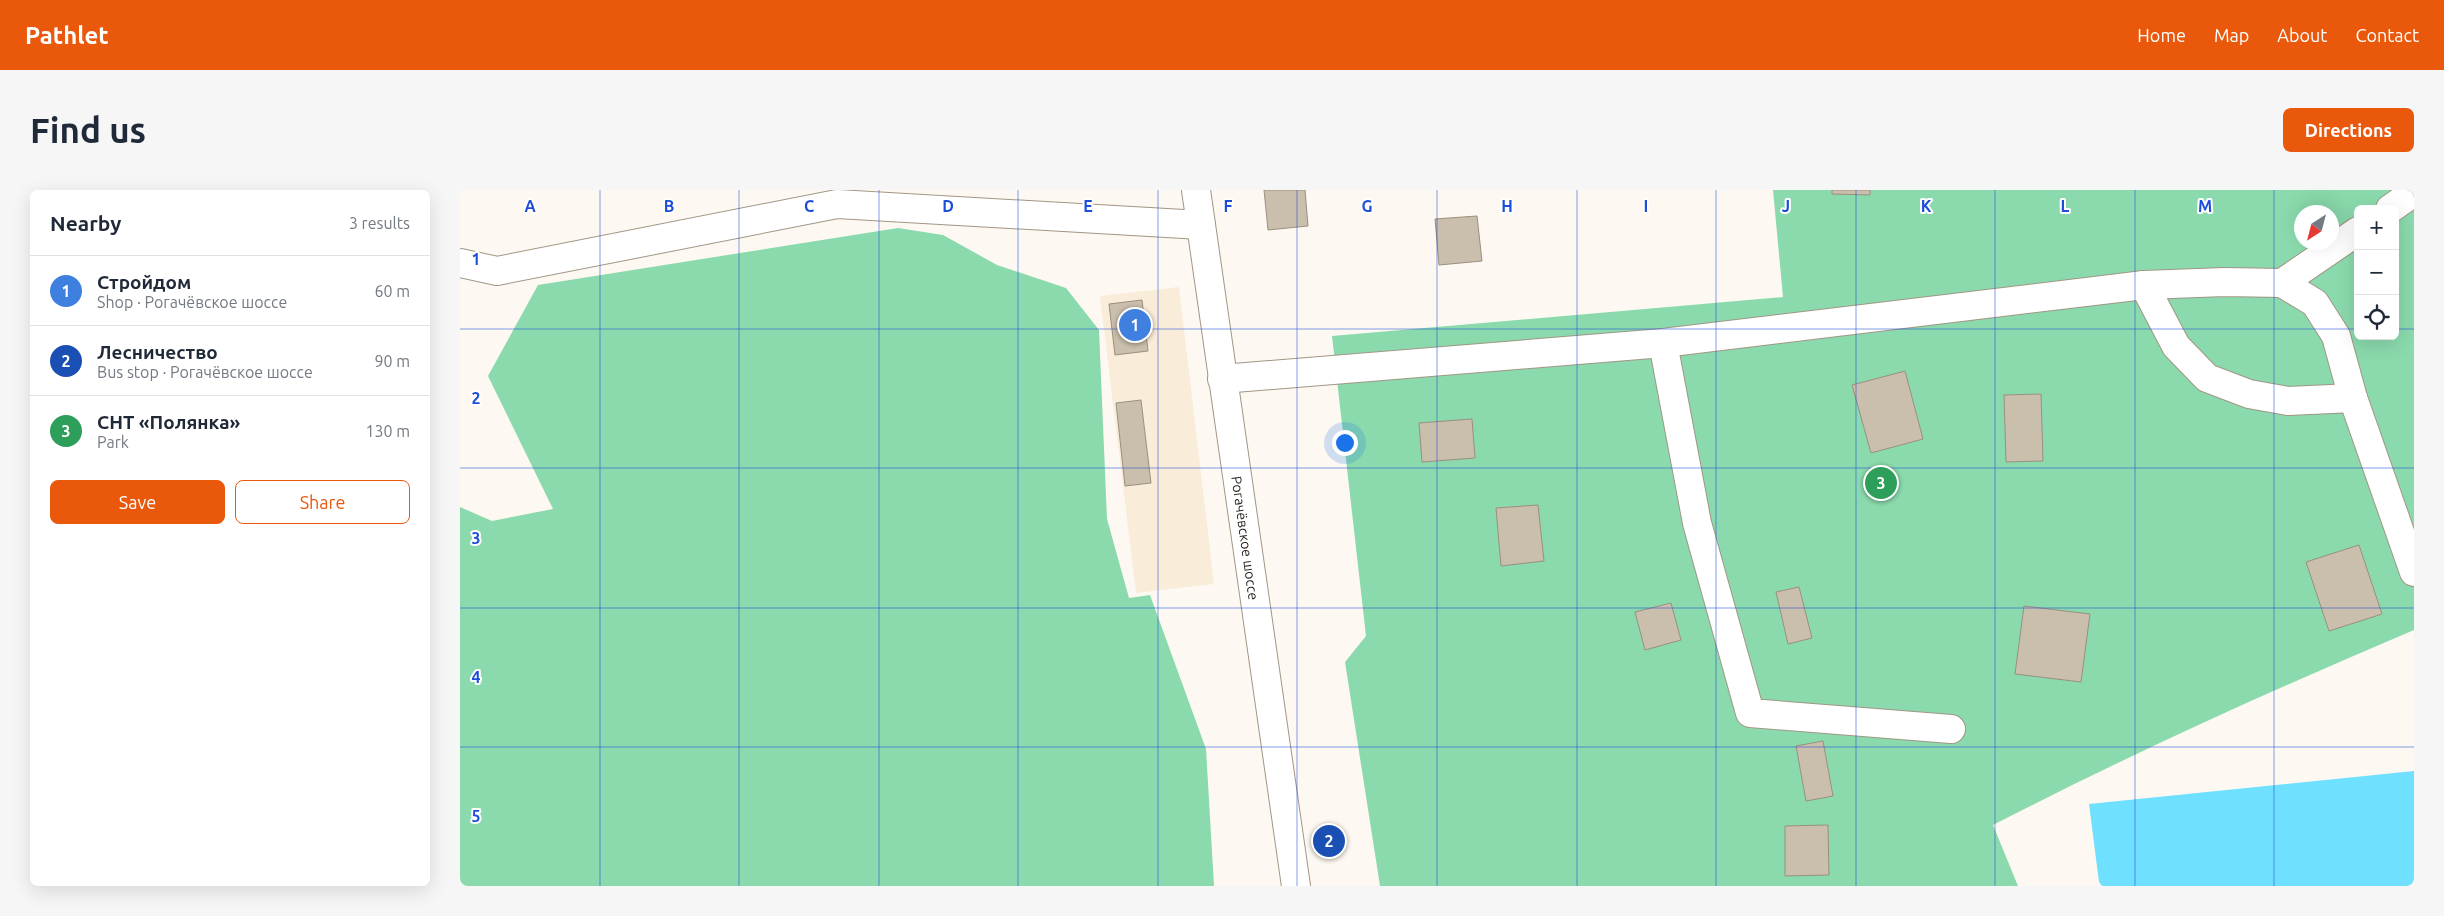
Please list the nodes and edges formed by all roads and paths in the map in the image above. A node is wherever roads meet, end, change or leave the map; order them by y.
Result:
1 (1196, 190) edge
2 (2414, 192) edge
3 (2396, 205) edge
4 (1201, 226) junction
5 (2354, 234) edge
6 (460, 263) edge
7 (2282, 283) junction
8 (2144, 285) junction
9 (1663, 343) junction
10 (1222, 379) junction
11 (2353, 398) junction
12 (2414, 572) edge
13 (1951, 729) dead end
14 (1296, 886) edge

1 - 4 main road, Рогачёвское шоссе
2 - 3 main road
4 - 6 main road
4 - 10 main road, Рогачёвское шоссе
5 - 7 main road
7 - 8 main road
7 - 11 main road
8 - 9 main road
8 - 11 main road
9 - 10 main road
9 - 13 main road
10 - 14 main road, Рогачёвское шоссе
11 - 12 main road

